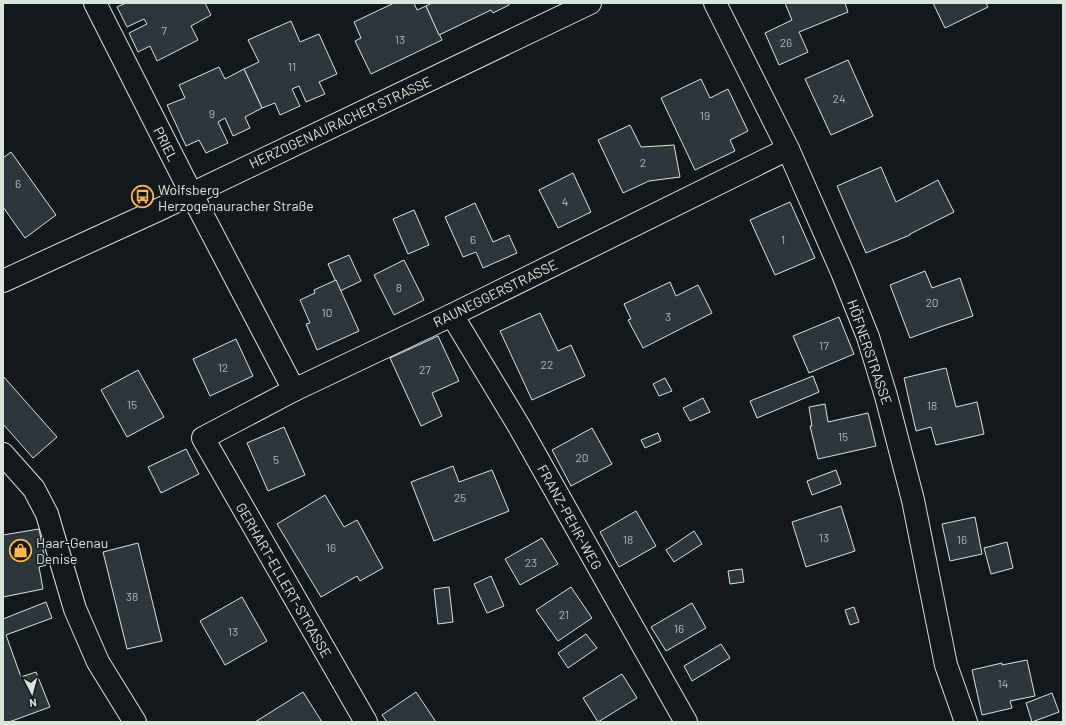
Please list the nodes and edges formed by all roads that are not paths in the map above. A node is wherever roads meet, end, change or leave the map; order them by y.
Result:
1 (95, 3) edge
2 (590, 3) edge
3 (715, 3) edge
4 (788, 149) junction
5 (191, 193) junction
6 (3, 282) edge
7 (452, 315) junction
8 (294, 390) junction
9 (203, 438) joint
10 (3, 454) edge
11 (135, 722) edge
12 (366, 722) edge
13 (686, 722) edge
14 (966, 722) edge

1 - 5 street, PRIEL
2 - 5 street, HERZOGENAURACHER STRASSE
3 - 4 street, HÖFNERSTRASSE
4 - 7 street, RAUNEGGERSTRASSE
4 - 14 street, HÖFNERSTRASSE
5 - 6 street, HERZOGENAURACHER STRASSE
5 - 8 street, PRIEL
7 - 8 street, RAUNEGGERSTRASSE
7 - 13 street, FRANZ-PEHR-WEG
8 - 9 street, RAUNEGGERSTRASSE
9 - 12 street, GERHART-ELLERT-STRASSE
10 - 11 street

